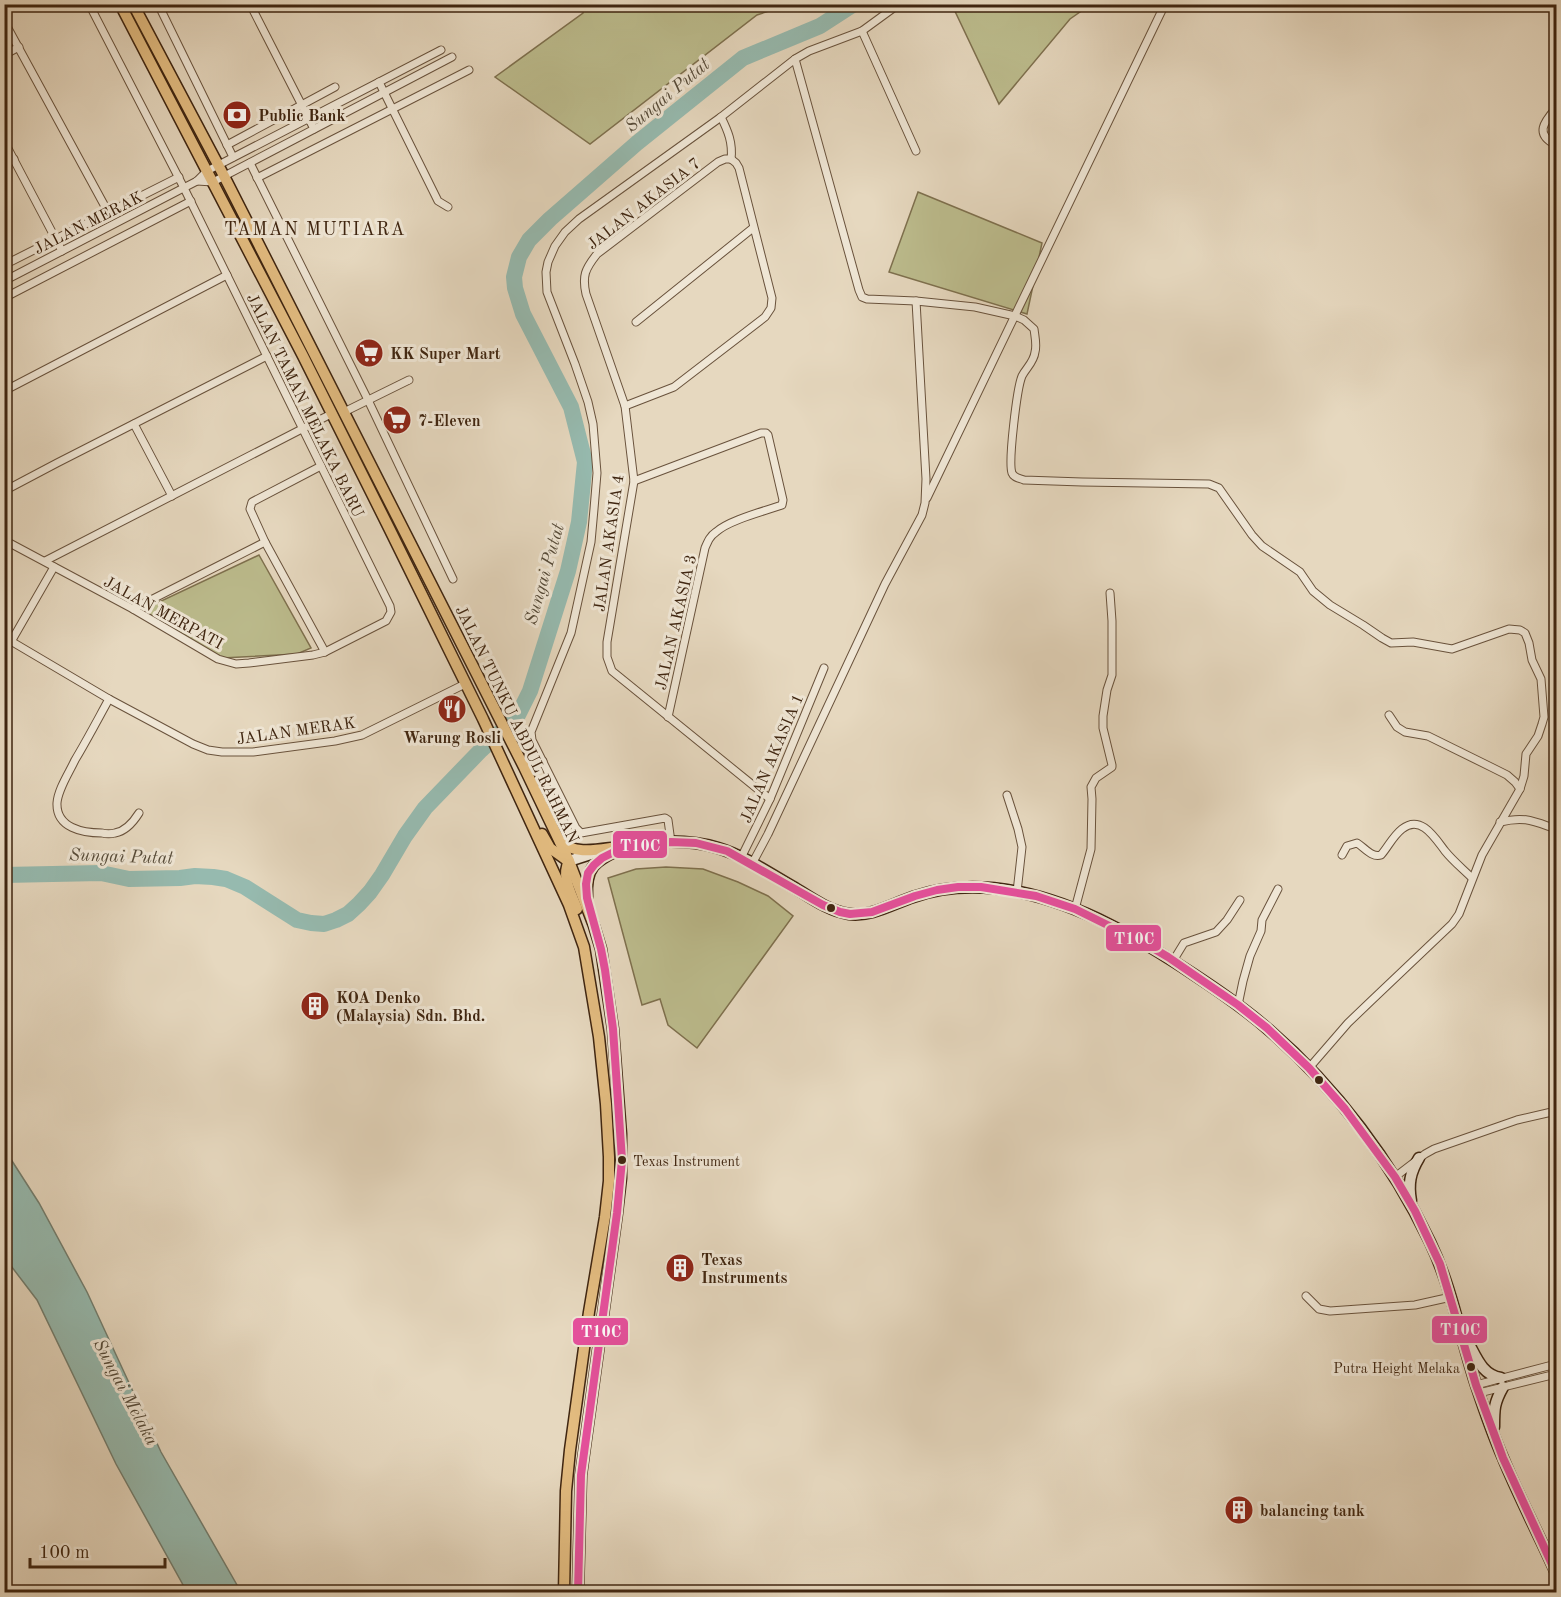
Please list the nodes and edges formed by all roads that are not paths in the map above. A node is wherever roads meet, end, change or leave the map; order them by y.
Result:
1 (89, 4) edge
2 (120, 4) edge
3 (133, 4) edge
4 (158, 4) edge
5 (250, 4) edge
6 (899, 4) edge
7 (1165, 4) edge
8 (4, 21) edge
9 (862, 31) junction
10 (19, 47) junction
11 (441, 50) dead end
12 (4, 55) edge
13 (452, 57) dead end
14 (795, 59) junction
15 (469, 70) dead end
16 (379, 82) junction
17 (335, 87) dead end
18 (384, 93) junction
19 (301, 105) junction
20 (392, 108) junction
21 (1557, 108) edge
22 (721, 117) junction
23 (308, 118) junction
24 (314, 129) junction
25 (4, 141) edge
26 (227, 144) junction
27 (1557, 145) edge
28 (916, 151) dead end
29 (233, 157) junction
30 (14, 159) junction
31 (731, 159) junction
32 (4, 163) edge
33 (250, 163) junction
34 (218, 165) junction
35 (207, 171) junction
36 (224, 176) junction
37 (179, 177) junction
38 (257, 178) junction
39 (197, 182) junction
40 (213, 182) junction
41 (184, 188) junction
42 (191, 201) junction
43 (448, 207) dead end
44 (108, 212) junction
45 (753, 228) junction
46 (56, 239) junction
47 (62, 251) junction
48 (4, 265) edge
49 (227, 275) junction
50 (6, 280) edge
51 (583, 281) joint
52 (15, 293) junction
53 (4, 298) edge
54 (916, 301) junction
55 (1015, 316) junction
56 (636, 322) dead end
57 (267, 357) junction
58 (409, 380) dead end
59 (4, 391) edge
60 (368, 400) junction
61 (625, 406) junction
62 (344, 412) junction
63 (332, 414) junction
64 (134, 424) junction
65 (302, 428) junction
66 (321, 466) junction
67 (634, 481) junction
68 (4, 491) edge
69 (172, 496) junction
70 (925, 504) junction
71 (4, 540) edge
72 (265, 542) junction
73 (45, 561) junction
74 (54, 567) junction
75 (453, 579) dead end
76 (1110, 593) dead end
77 (133, 609) junction
78 (386, 621) joint
79 (4, 637) edge
80 (12, 640) junction
81 (325, 652) junction
82 (824, 668) dead end
83 (465, 684) junction
84 (109, 699) junction
85 (1389, 715) dead end
86 (668, 717) junction
87 (543, 761) junction
88 (524, 767) junction
89 (509, 775) junction
90 (1520, 789) junction
91 (1007, 795) dead end
92 (770, 799) junction
93 (140, 813) dead end
94 (1500, 822) junction
95 (1557, 829) edge
96 (559, 841) junction
97 (670, 842) junction
98 (626, 846) junction
99 (1342, 855) dead end
100 (741, 858) junction
101 (569, 861) junction
102 (752, 864) junction
103 (1472, 878) junction
104 (1278, 889) dead end
105 (1017, 892) junction
106 (1240, 900) dead end
107 (1075, 909) junction
108 (594, 926) junction
109 (586, 956) junction
110 (1173, 961) junction
111 (1238, 1005) junction
112 (1309, 1068) junction
113 (1557, 1111) edge
114 (1419, 1158) junction
115 (1395, 1177) junction
116 (1415, 1211) junction
117 (1306, 1296) dead end
118 (1451, 1298) junction
119 (1460, 1328) junction
120 (1557, 1364) edge
121 (1546, 1366) junction
122 (1521, 1373) junction
123 (1553, 1375) edge
124 (1524, 1382) junction
125 (1502, 1383) junction
126 (1478, 1389) junction
127 (1495, 1438) junction
128 (1557, 1573) edge
129 (564, 1593) edge
130 (578, 1593) edge

1 - 37 street, JALAN TAMAN MELAKA BARU
2 - 35 main road, JALAN TUNKU ABDUL RAHMAN
3 - 34 main road, JALAN TUNKU ABDUL RAHMAN
4 - 26 street
5 - 19 street
6 - 9 street
7 - 55 street
8 - 10 street
9 - 14 street
9 - 28 street
10 - 12 street
10 - 44 street
11 - 16 street
13 - 18 street
14 - 22 street
14 - 54 street
15 - 20 street
16 - 18 street
16 - 23 street
17 - 19 street
18 - 20 street
18 - 24 street
19 - 23 street
19 - 26 street
20 - 38 street
20 - 43 street
21 - 27 street
22 - 31 street
22 - 87 street
23 - 24 street
23 - 29 street
24 - 33 street
25 - 30 street
26 - 29 street
29 - 34 street
30 - 32 street
30 - 46 street
31 - 45 street
31 - 51 street, JALAN AKASIA 7
33 - 36 street
33 - 38 street
34 - 35 street
34 - 36 main road, JALAN TUNKU ABDUL RAHMAN
35 - 39 street
35 - 40 main road, JALAN TUNKU ABDUL RAHMAN
36 - 40 street
36 - 62 main road, JALAN TUNKU ABDUL RAHMAN
37 - 41 street, JALAN TAMAN MELAKA BARU
37 - 44 street, JALAN MERAK
38 - 60 street
39 - 40 street
39 - 41 street, JALAN MERAK
40 - 63 main road, JALAN TUNKU ABDUL RAHMAN
41 - 42 street, JALAN TAMAN MELAKA BARU
41 - 47 street, JALAN MERAK
42 - 49 street, JALAN TAMAN MELAKA BARU
42 - 52 street
44 - 46 street, JALAN MERAK
45 - 56 street
45 - 61 street
46 - 47 street
46 - 48 street, JALAN MERAK
47 - 50 street, JALAN MERAK
49 - 57 street, JALAN TAMAN MELAKA BARU
49 - 59 street
50 - 52 street
51 - 61 street, JALAN AKASIA 4
52 - 53 street
54 - 55 street
54 - 70 street
55 - 70 street
55 - 90 street
57 - 64 street
57 - 65 street, JALAN TAMAN MELAKA BARU
58 - 60 street
60 - 62 street
60 - 75 street
61 - 67 street, JALAN AKASIA 4
62 - 88 main road, JALAN TUNKU ABDUL RAHMAN
63 - 65 street
63 - 83 main road, JALAN TUNKU ABDUL RAHMAN
64 - 68 street
64 - 69 street
65 - 66 street, JALAN TAMAN MELAKA BARU
65 - 69 street
66 - 72 street
66 - 78 street, JALAN TAMAN MELAKA BARU
67 - 86 street, JALAN AKASIA 4
67 - 86 street, JALAN AKASIA 3
69 - 73 street
70 - 102 street
71 - 73 street, JALAN MERPATI
72 - 77 street
72 - 81 street
73 - 74 street, JALAN MERPATI
74 - 77 street, JALAN MERPATI
74 - 80 street
76 - 107 street
77 - 81 street, JALAN MERPATI
78 - 81 street, JALAN MERPATI
79 - 80 street, JALAN MERAK
80 - 84 street, JALAN MERAK
82 - 92 street, JALAN AKASIA 1
83 - 84 street, JALAN MERAK
83 - 89 main road, JALAN TUNKU ABDUL RAHMAN
84 - 93 street
85 - 90 street
86 - 92 street
87 - 88 street
87 - 97 street
88 - 96 main road, JALAN TUNKU ABDUL RAHMAN
89 - 101 main road
89 - 109 main road, JALAN TUNKU ABDUL RAHMAN
90 - 94 street
91 - 105 street
92 - 100 street, JALAN AKASIA 1
94 - 95 street
94 - 103 street
96 - 98 main road
96 - 101 main road, JALAN TUNKU ABDUL RAHMAN
97 - 98 main road
97 - 100 main road
98 - 101 main road
98 - 108 main road
99 - 103 street
100 - 102 main road
101 - 108 main road, JALAN TUNKU ABDUL RAHMAN
101 - 109 main road
102 - 105 main road
103 - 112 street
104 - 111 street
105 - 107 main road
106 - 110 street
107 - 110 main road
108 - 130 main road, JALAN TUNKU ABDUL RAHMAN
109 - 129 main road, JALAN TUNKU ABDUL RAHMAN
110 - 111 main road
111 - 112 main road
112 - 115 main road
113 - 114 street
114 - 115 street
114 - 116 main road
115 - 116 main road
116 - 118 main road
117 - 118 street
118 - 119 main road
119 - 125 main road
119 - 126 main road
120 - 121 street
121 - 122 street
121 - 123 street
122 - 124 street
122 - 125 street
123 - 124 street
124 - 125 street
125 - 126 street
125 - 127 main road
126 - 127 main road
127 - 128 main road

